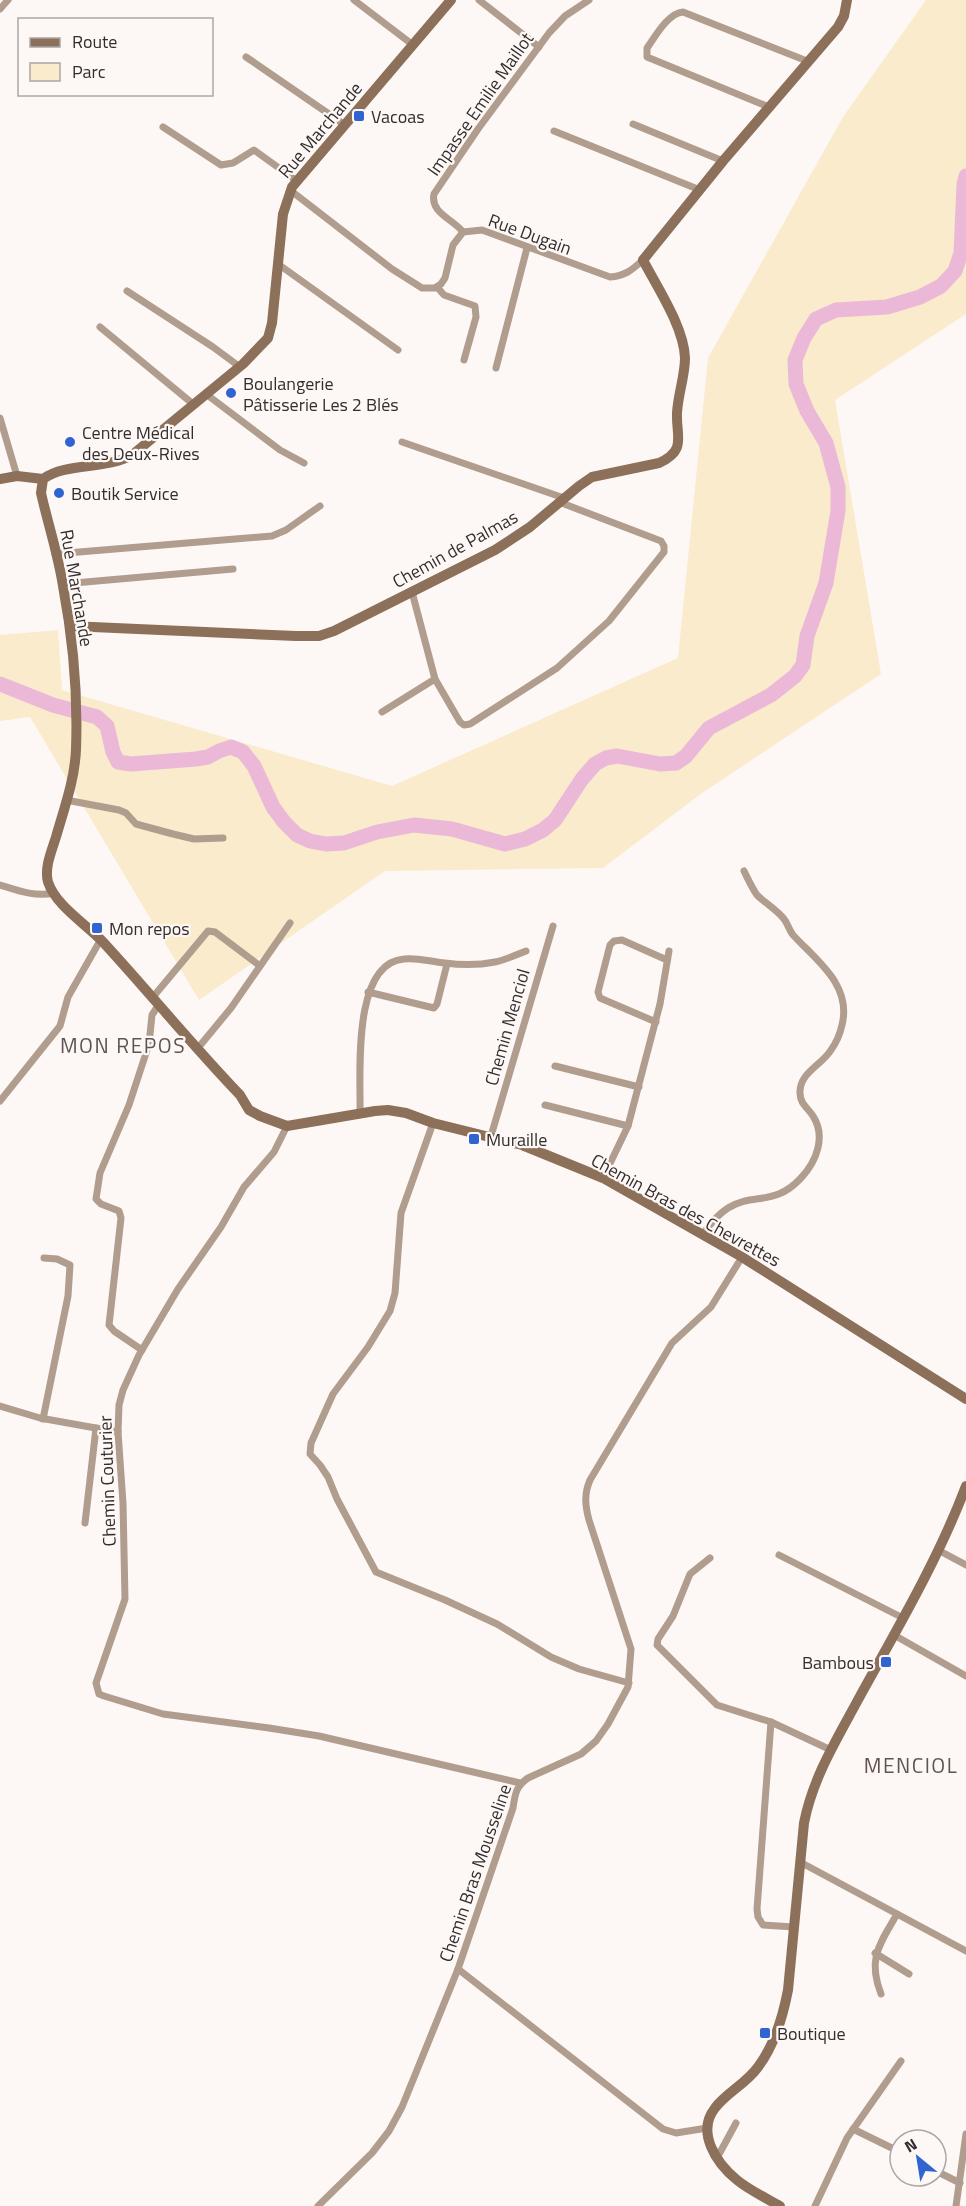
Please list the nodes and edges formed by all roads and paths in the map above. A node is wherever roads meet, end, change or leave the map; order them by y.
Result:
1 (8, 0) edge
2 (354, 0) edge
3 (451, 0) edge
4 (479, 0) edge
5 (588, 0) edge
6 (847, 0) edge
7 (0, 9) edge
8 (413, 45) junction
9 (539, 47) junction
10 (246, 57) dead end
11 (807, 61) junction
12 (770, 107) junction
13 (633, 124) dead end
14 (345, 125) junction
15 (162, 128) dead end
16 (554, 131) dead end
17 (723, 161) junction
18 (294, 185) junction
19 (700, 190) junction
20 (463, 232) junction
21 (527, 248) junction
22 (643, 260) junction
23 (278, 264) junction
24 (437, 287) junction
25 (127, 291) dead end
26 (100, 327) dead end
27 (398, 350) dead end
28 (464, 360) dead end
29 (240, 367) junction
30 (496, 368) dead end
31 (206, 393) junction
32 (193, 404) junction
33 (0, 418) edge
34 (402, 442) dead end
35 (304, 463) dead end
36 (17, 476) junction
37 (0, 479) edge
38 (43, 479) junction
39 (562, 500) junction
40 (320, 506) dead end
41 (55, 554) junction
42 (233, 569) dead end
43 (63, 584) junction
44 (412, 592) junction
45 (70, 626) junction
46 (435, 680) junction
47 (382, 712) dead end
48 (66, 800) junction
49 (223, 838) dead end
50 (744, 871) dead end
51 (0, 885) edge
52 (54, 893) junction
53 (290, 923) dead end
54 (553, 926) dead end
55 (100, 939) junction
56 (526, 951) dead end
57 (669, 951) dead end
58 (667, 960) junction
59 (447, 964) junction
60 (260, 966) junction
61 (368, 992) junction
62 (156, 1000) junction
63 (656, 1022) junction
64 (198, 1048) junction
65 (555, 1066) dead end
66 (639, 1087) junction
67 (0, 1101) edge
68 (545, 1105) dead end
69 (360, 1114) junction
70 (433, 1123) junction
71 (287, 1126) junction
72 (628, 1126) junction
73 (491, 1136) junction
74 (603, 1178) junction
75 (703, 1234) junction
76 (742, 1257) junction
77 (44, 1258) dead end
78 (142, 1350) junction
79 (966, 1399) edge
80 (0, 1407) edge
81 (43, 1419) junction
82 (96, 1428) junction
83 (118, 1432) junction
84 (966, 1485) edge
85 (85, 1523) dead end
86 (938, 1550) junction
87 (779, 1555) dead end
88 (710, 1558) dead end
89 (966, 1565) edge
90 (903, 1618) junction
91 (894, 1635) junction
92 (966, 1676) edge
93 (629, 1683) junction
94 (771, 1722) junction
95 (831, 1750) junction
96 (520, 1783) junction
97 (800, 1862) junction
98 (897, 1914) junction
99 (794, 1927) junction
100 (966, 1951) edge
101 (875, 1953) junction
102 (458, 1969) junction
103 (909, 1974) dead end
104 (881, 1994) dead end
105 (901, 2061) dead end
106 (736, 2123) dead end
107 (707, 2128) junction
108 (853, 2128) junction
109 (966, 2134) edge
110 (888, 2146) edge
111 (717, 2158) junction
112 (948, 2177) edge
113 (960, 2183) junction
114 (318, 2206) edge
115 (780, 2206) edge
116 (815, 2206) edge
117 (956, 2206) edge

1 - 7 street
2 - 8 street
3 - 8 main road, Rue Marchande
4 - 9 street
5 - 9 street, Impasse Emilie Maillot
6 - 11 main road
8 - 14 main road, Rue Marchande
9 - 20 street, Impasse Emilie Maillot
10 - 14 street
11 - 12 main road
11 - 12 street
12 - 17 main road
13 - 17 street
14 - 18 main road, Rue Marchande
15 - 18 street
16 - 19 street
17 - 19 main road
18 - 23 main road, Rue Marchande
18 - 24 street
19 - 22 main road
20 - 21 street, Rue Dugain
20 - 24 street, Rue Dugain
21 - 22 street, Rue Dugain
21 - 30 street
22 - 39 main road, Chemin de Palmas
23 - 27 street
23 - 29 main road, Rue Marchande
24 - 28 street
25 - 29 street
26 - 32 street
29 - 31 main road, Rue Marchande
31 - 32 main road, Rue Marchande
31 - 35 street
32 - 38 main road, Rue Marchande
33 - 36 street
34 - 39 street
36 - 37 main road
36 - 38 main road
38 - 41 main road, Rue Marchande
39 - 44 main road, Chemin de Palmas
39 - 46 street
40 - 41 street
41 - 43 main road, Rue Marchande
42 - 43 street
43 - 45 main road, Rue Marchande
44 - 45 main road, Chemin de Palmas
44 - 46 street
45 - 48 main road, Rue Marchande
46 - 47 street
48 - 49 street
48 - 52 main road
50 - 75 street
51 - 52 street
52 - 55 main road, Chemin Bras des Chevrettes
53 - 60 street
54 - 73 street, Chemin Menciol
55 - 62 main road, Chemin Bras des Chevrettes
55 - 67 street
56 - 59 street, Chemin Menciol
57 - 58 street
58 - 63 street
58 - 63 street
59 - 61 street, Chemin Menciol
59 - 61 street
60 - 62 street
60 - 64 street
61 - 69 street, Chemin Menciol
62 - 64 main road, Chemin Bras des Chevrettes
62 - 78 street
63 - 66 street
64 - 71 main road, Chemin Bras des Chevrettes
65 - 66 street
66 - 72 street
68 - 72 street
69 - 70 main road, Chemin Bras des Chevrettes
69 - 71 main road, Chemin Bras des Chevrettes
70 - 73 main road, Chemin Bras des Chevrettes
70 - 93 street
71 - 78 street, Chemin Couturier
72 - 74 street
73 - 74 main road, Chemin Bras des Chevrettes
74 - 75 main road, Chemin Bras des Chevrettes
75 - 76 main road, Chemin Bras des Chevrettes
76 - 79 main road, Chemin Bras des Chevrettes
76 - 93 street, Chemin Bras Mousseline
77 - 81 street
78 - 83 street, Chemin Couturier
80 - 81 street
81 - 82 street
82 - 83 street
82 - 85 street
83 - 96 street, Chemin Couturier
84 - 86 main road
86 - 89 street
86 - 90 main road
87 - 90 street
88 - 94 street
90 - 91 main road
91 - 92 street
91 - 95 main road
93 - 96 street, Chemin Bras Mousseline
94 - 95 street
94 - 99 street
95 - 97 main road
96 - 102 street, Chemin Bras Mousseline
97 - 98 street
97 - 99 main road
98 - 100 street
98 - 101 street
99 - 107 main road
101 - 103 street
101 - 104 street
102 - 107 street
102 - 114 street, Chemin Bras Mousseline
105 - 108 street
106 - 111 street
107 - 111 main road
108 - 110 street
108 - 116 street
109 - 113 street
111 - 115 main road
112 - 113 street
113 - 117 street

